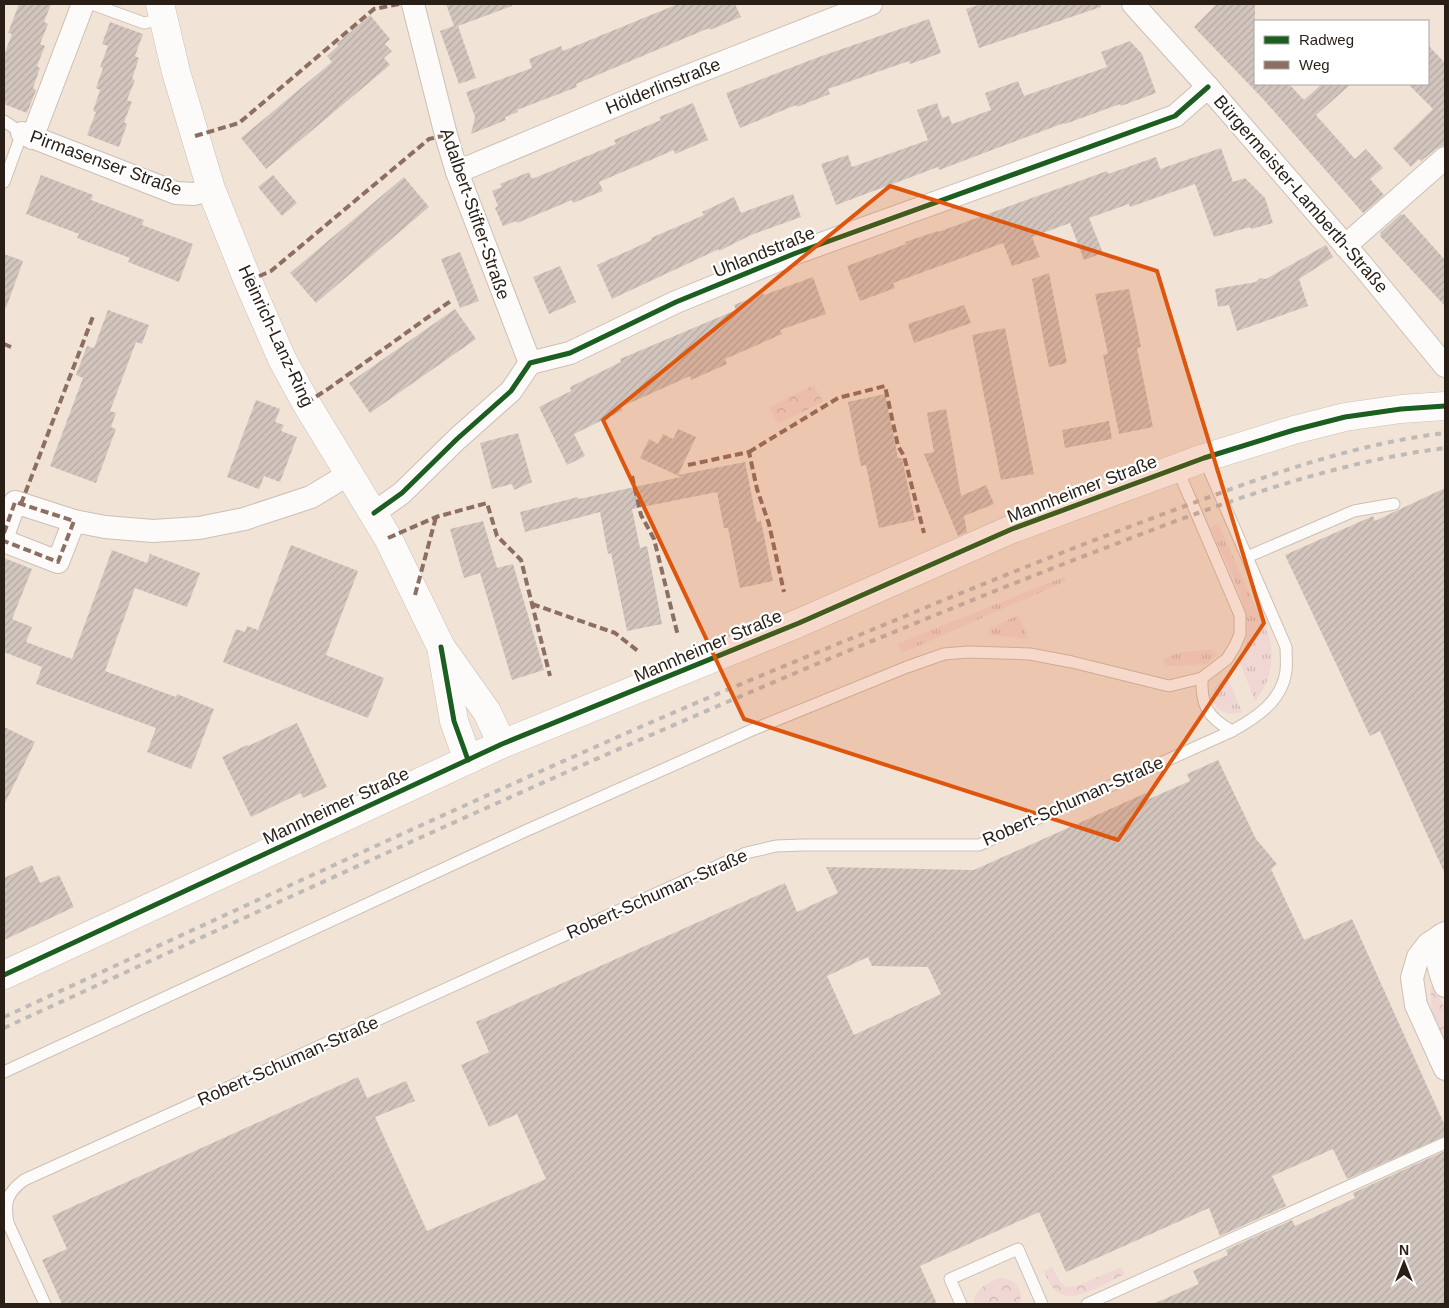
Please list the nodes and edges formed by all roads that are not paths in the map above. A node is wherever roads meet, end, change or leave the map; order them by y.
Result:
1 (84, 4) edge
2 (92, 4) edge
3 (413, 4) edge
4 (859, 6) edge
5 (1141, 7) edge
6 (162, 11) edge
7 (1208, 86) junction
8 (19, 131) edge
9 (1445, 158) edge
10 (457, 172) junction
11 (4, 182) edge
12 (211, 189) junction
13 (1345, 246) junction
14 (530, 363) junction
15 (1445, 366) edge
16 (1445, 406) edge
17 (1204, 458) junction
18 (1177, 468) junction
19 (349, 474) junction
20 (1394, 504) dead end
21 (374, 513) junction
22 (74, 521) junction
23 (4, 532) edge
24 (4, 541) edge
25 (1247, 557) junction
26 (441, 647) junction
27 (1202, 678) junction
28 (1232, 731) junction
29 (502, 744) junction
30 (468, 760) junction
31 (1443, 934) edge
32 (4, 975) edge
33 (1445, 986) edge
34 (1445, 1069) edge
35 (4, 1072) edge
36 (1445, 1143) edge
37 (45, 1304) edge
38 (961, 1304) edge
39 (1042, 1304) edge
40 (1087, 1304) edge

1 - 8 street
2 - 6 lane
3 - 10 street, Adalbert-Stifter-Straße
4 - 10 street, Hölderlinstraße
5 - 7 street, Bürgermeister-Lamberth-Straße
6 - 12 main road, Heinrich-Lanz-Ring
7 - 13 street, Bürgermeister-Lamberth-Straße
7 - 14 street, Uhlandstraße
8 - 11 lane
8 - 12 street, Pirmasenser Straße
9 - 13 street
10 - 14 street, Adalbert-Stifter-Straße
12 - 19 main road, Heinrich-Lanz-Ring
13 - 15 street, Bürgermeister-Lamberth-Straße
14 - 21 street
16 - 17 main road, Mannheimer Straße
17 - 18 main road, Mannheimer Straße
17 - 25 lane, Robert-Schuman-Straße
18 - 27 lane
18 - 29 main road, Mannheimer Straße
19 - 21 main road, Heinrich-Lanz-Ring
19 - 22 street
20 - 25 lane
21 - 26 main road, Heinrich-Lanz-Ring
22 - 23 street
22 - 24 street
25 - 28 lane, Robert-Schuman-Straße
26 - 29 main road, Heinrich-Lanz-Ring
26 - 30 main road, Heinrich-Lanz-Ring
27 - 28 lane
27 - 35 lane
28 - 37 lane, Robert-Schuman-Straße
29 - 30 main road, Mannheimer Straße
30 - 32 main road, Mannheimer Straße
31 - 33 street
31 - 34 street
36 - 40 lane
38 - 39 lane

